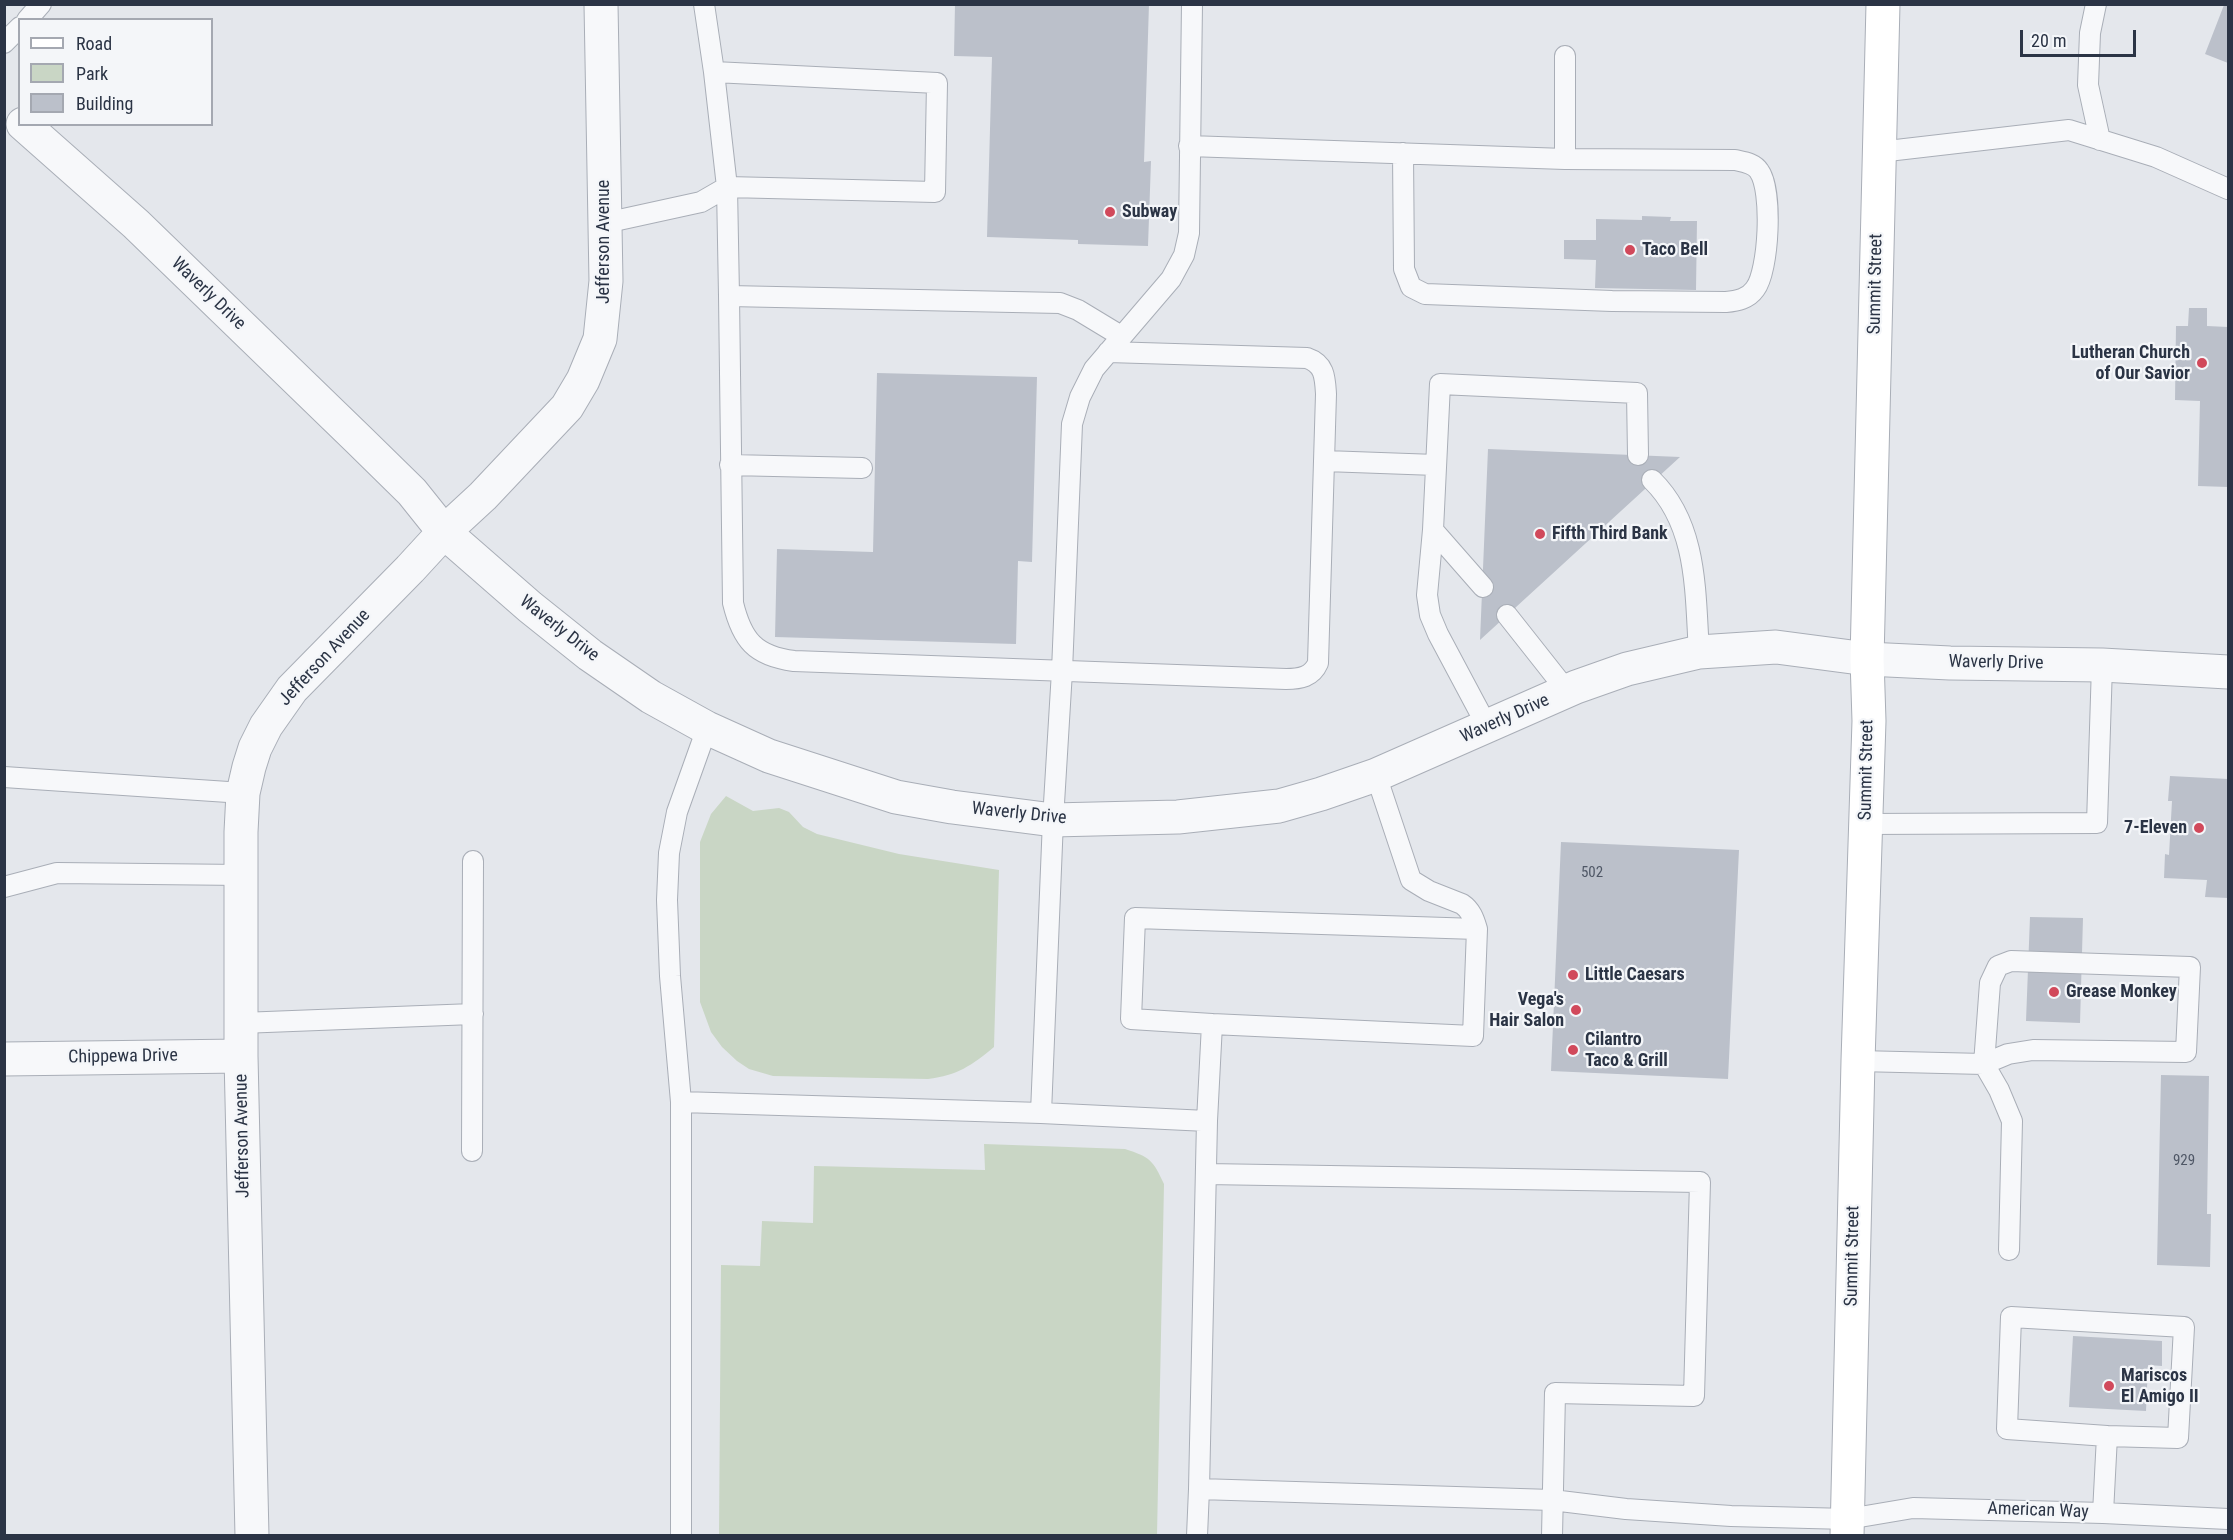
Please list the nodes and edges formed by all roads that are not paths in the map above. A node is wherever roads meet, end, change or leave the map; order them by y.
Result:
1 (41, 4) edge
2 (601, 4) edge
3 (704, 4) edge
4 (1192, 4) edge
5 (1882, 4) edge
6 (2096, 4) edge
7 (29, 18) edge
8 (18, 29) edge
9 (4, 43) edge
10 (1565, 56) dead end
11 (714, 72) junction
12 (4, 108) edge
13 (18, 119) edge
14 (25, 126) edge
15 (2100, 140) junction
16 (1189, 146) junction
17 (1879, 152) junction
18 (1403, 153) junction
19 (1565, 159) junction
20 (727, 187) junction
21 (2229, 189) edge
22 (604, 223) junction
23 (729, 296) junction
24 (1121, 336) junction
25 (1108, 352) junction
26 (1638, 455) dead end
27 (1325, 461) junction
28 (730, 465) junction
29 (1436, 465) junction
30 (862, 468) dead end
31 (1652, 480) dead end
32 (1433, 530) junction
33 (444, 532) junction
34 (1483, 587) dead end
35 (1507, 615) dead end
36 (1699, 652) junction
37 (1867, 659) junction
38 (2102, 665) junction
39 (1062, 671) junction
40 (2229, 672) edge
41 (1567, 691) junction
42 (1487, 726) junction
43 (707, 728) junction
44 (1376, 775) junction
45 (4, 777) edge
46 (243, 793) junction
47 (1053, 820) junction
48 (1866, 824) junction
49 (473, 861) dead end
50 (242, 875) junction
51 (4, 887) edge
52 (1477, 929) junction
53 (473, 1014) junction
54 (241, 1023) junction
55 (1212, 1024) junction
56 (241, 1056) junction
57 (4, 1059) edge
58 (1858, 1061) junction
59 (1984, 1064) junction
60 (681, 1102) junction
61 (1041, 1113) junction
62 (1207, 1121) junction
63 (472, 1151) dead end
64 (1206, 1174) junction
65 (2009, 1250) dead end
66 (2107, 1436) junction
67 (1199, 1489) junction
68 (1552, 1500) junction
69 (2103, 1513) junction
70 (2229, 1519) edge
71 (1847, 1527) edge
72 (252, 1536) edge
73 (681, 1536) edge
74 (1197, 1536) edge
75 (1552, 1536) edge

1 - 7 lane
2 - 22 street, Jefferson Avenue
3 - 11 lane
4 - 16 lane
5 - 17 main road, Summit Street
6 - 15 lane
8 - 9 lane
10 - 19 lane
11 - 20 lane
11 - 20 lane
12 - 13 street
14 - 33 street, Waverly Drive
15 - 17 lane
15 - 21 lane
16 - 18 lane
16 - 24 lane
17 - 37 main road, Summit Street
18 - 19 lane
18 - 19 lane
20 - 22 lane
20 - 23 lane
22 - 33 street, Jefferson Avenue
23 - 24 lane
23 - 28 lane
24 - 25 lane
25 - 27 lane
25 - 39 lane
26 - 29 lane
27 - 29 lane
27 - 39 lane
28 - 30 lane
28 - 39 lane
29 - 32 lane
31 - 36 lane
32 - 34 lane
32 - 42 lane
33 - 43 street, Waverly Drive
33 - 46 street, Jefferson Avenue
35 - 41 lane
36 - 37 street, Waverly Drive
36 - 41 street, Waverly Drive
37 - 38 street, Waverly Drive
37 - 48 main road, Summit Street
38 - 40 street, Waverly Drive
38 - 48 lane
39 - 47 lane
41 - 42 street, Waverly Drive
42 - 44 street, Waverly Drive
43 - 47 street, Waverly Drive
43 - 60 lane
44 - 47 street, Waverly Drive
44 - 52 lane
45 - 46 lane
46 - 50 street, Jefferson Avenue
47 - 61 lane
48 - 58 main road, Summit Street
49 - 53 lane
50 - 51 lane
50 - 54 street, Jefferson Avenue
52 - 55 lane
52 - 55 lane
53 - 54 lane
53 - 63 lane
54 - 56 street, Jefferson Avenue
55 - 62 lane
56 - 57 street, Chippewa Drive
56 - 72 street, Jefferson Avenue
58 - 59 lane
58 - 71 main road, Summit Street
59 - 59 lane
59 - 65 lane
60 - 61 lane
60 - 73 lane
61 - 62 lane
62 - 64 lane
64 - 67 lane
64 - 68 lane
66 - 66 lane
66 - 69 lane
67 - 68 lane, American Way
67 - 74 lane
68 - 71 lane, American Way
68 - 75 lane
69 - 70 lane, American Way
69 - 71 lane, American Way

